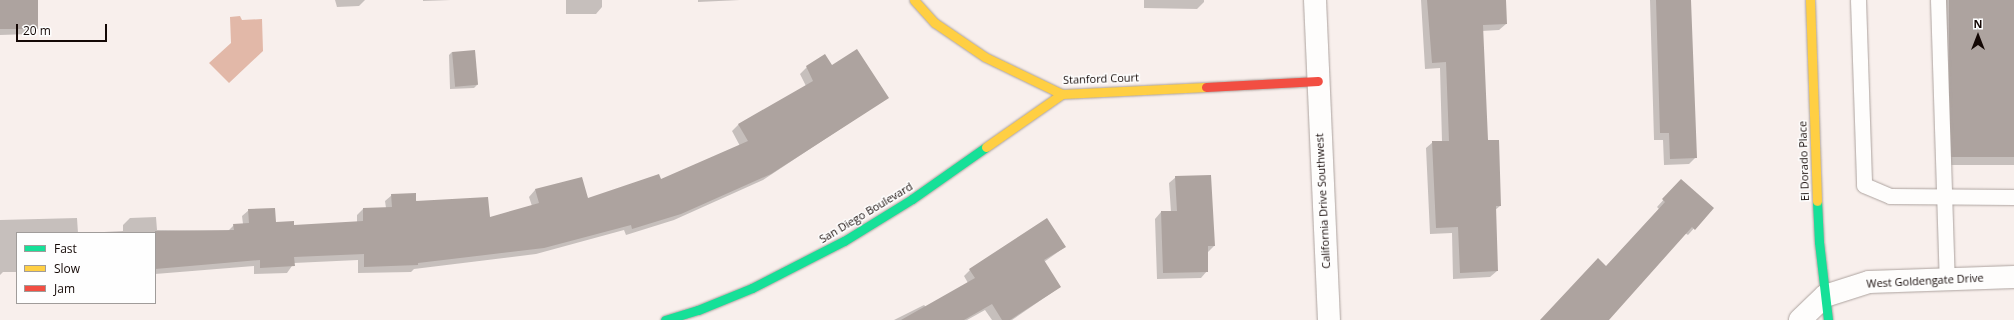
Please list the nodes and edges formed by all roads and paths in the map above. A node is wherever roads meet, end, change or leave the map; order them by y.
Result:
1 (914, 0) edge
2 (1314, 0) edge
3 (1810, 0) edge
4 (1858, 0) edge
5 (1938, 0) edge
6 (1318, 81) junction
7 (1062, 94) junction
8 (2014, 197) edge
9 (1945, 198) junction
10 (2014, 277) edge
11 (1946, 280) junction
12 (1825, 296) junction
13 (665, 320) edge
14 (1329, 320) edge
15 (1800, 320) edge
16 (1828, 320) edge

1 - 7 street, Stanford Court
2 - 6 street, California Drive Southwest
3 - 12 street, El Dorado Place
4 - 9 lane
5 - 9 lane
6 - 7 street, Stanford Court
6 - 14 street, California Drive Southwest
7 - 13 street, San Diego Boulevard
8 - 9 lane
9 - 11 lane
10 - 11 street, West Goldengate Drive
11 - 12 street, West Goldengate Drive
12 - 15 street, West Goldengate Drive
12 - 16 street, El Dorado Place

